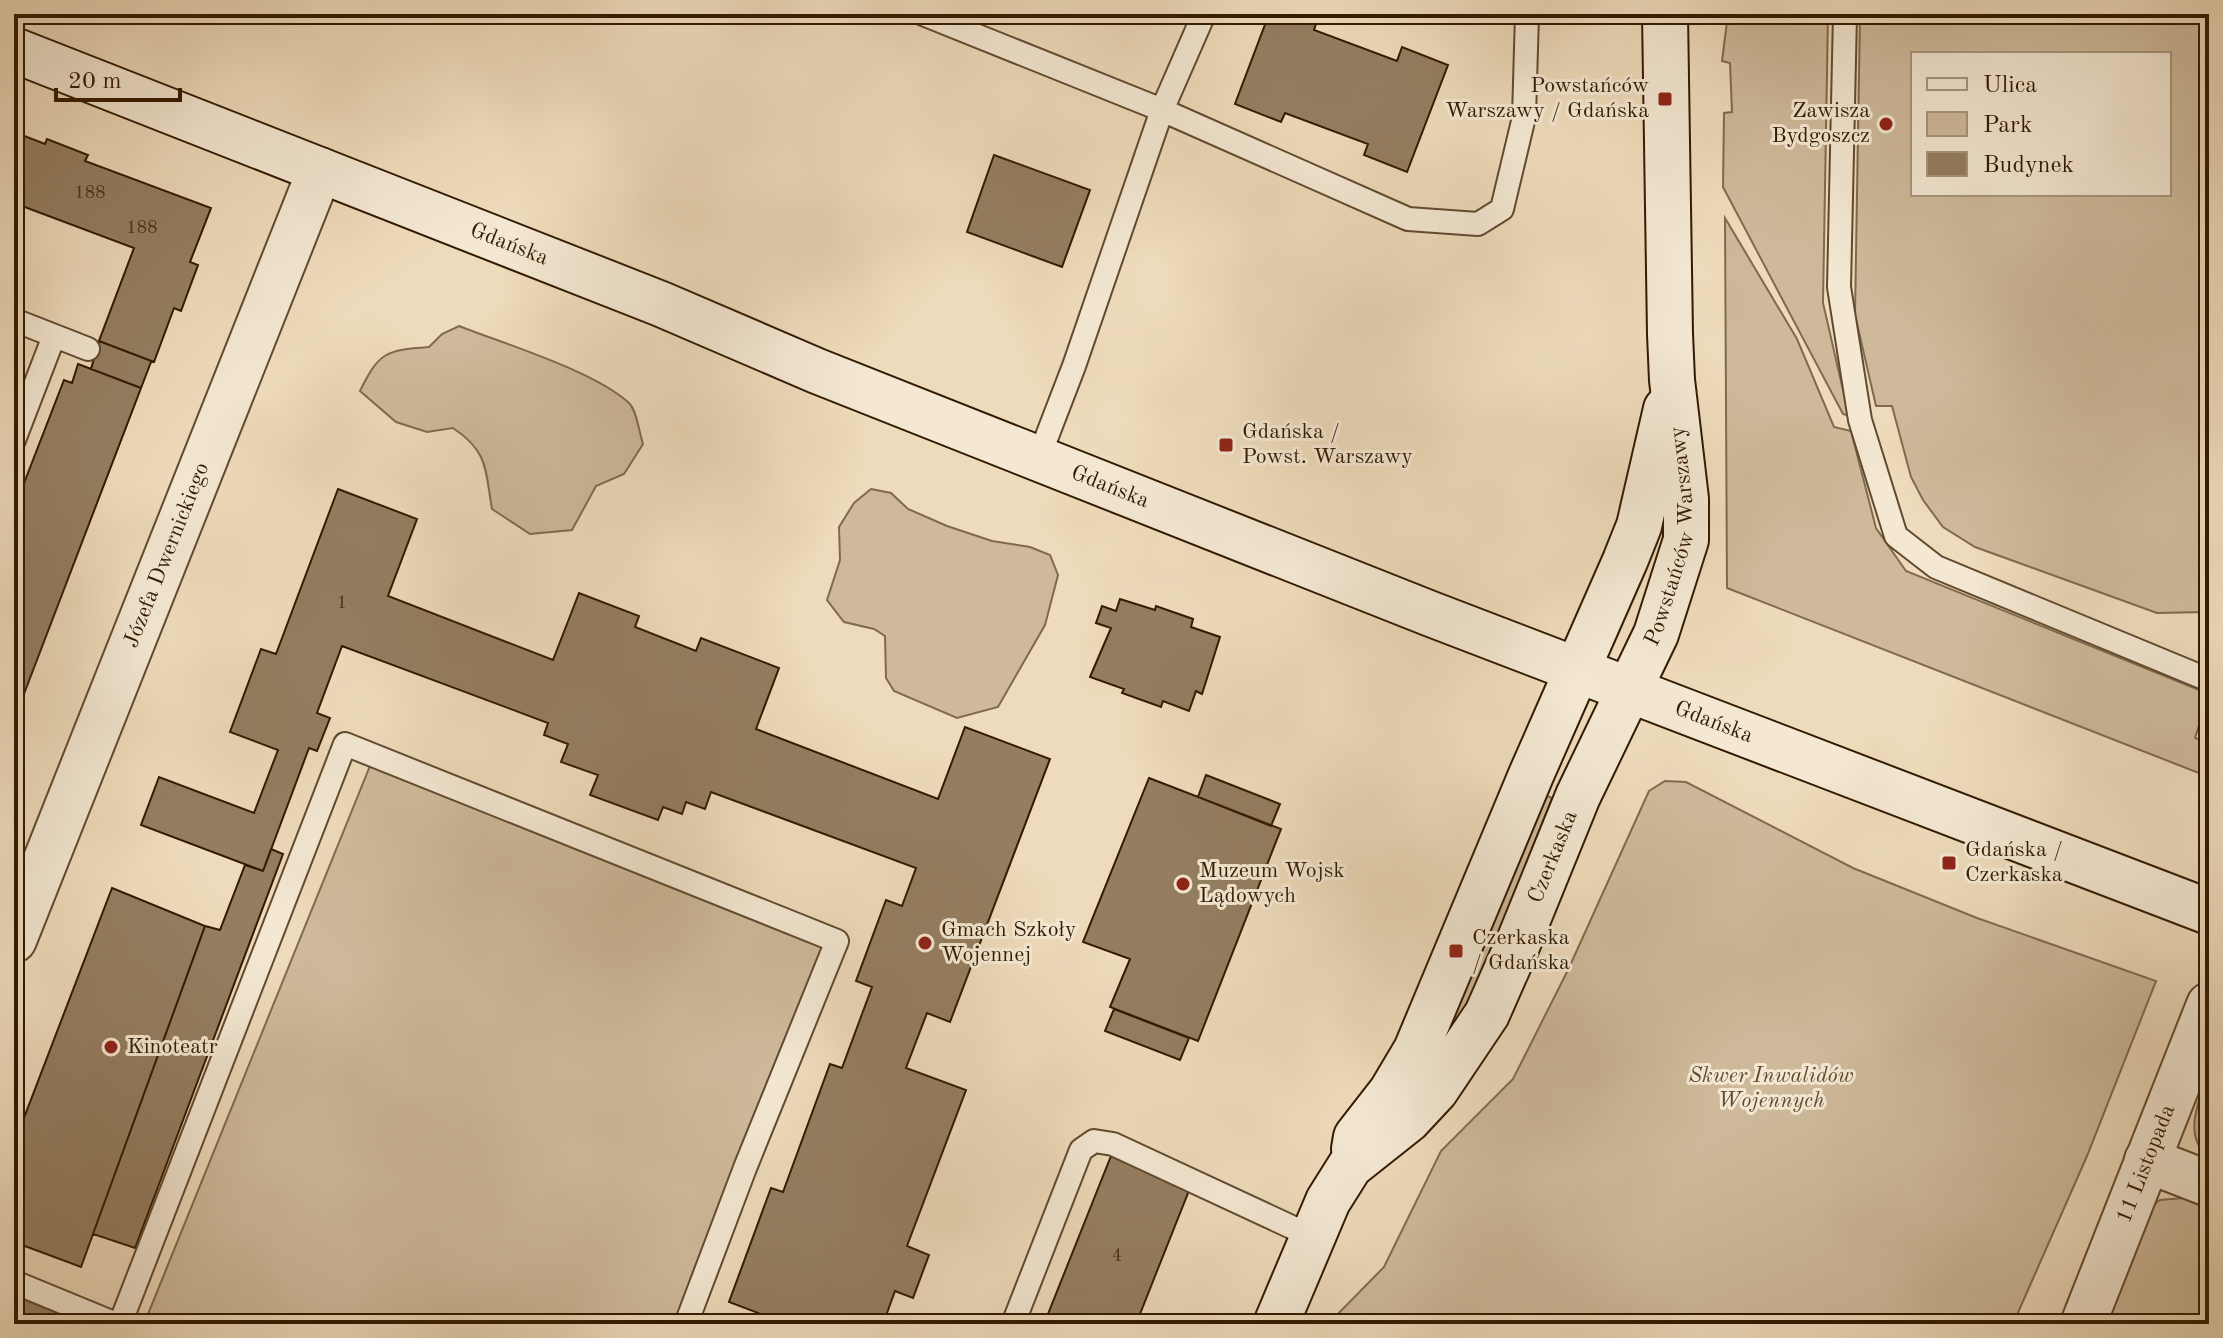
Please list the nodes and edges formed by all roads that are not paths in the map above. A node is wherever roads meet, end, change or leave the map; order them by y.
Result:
1 (923, 14) edge
2 (1204, 14) edge
3 (1527, 14) edge
4 (1665, 14) edge
5 (1845, 14) edge
6 (14, 50) edge
7 (1162, 110) junction
8 (320, 170) junction
9 (14, 320) edge
10 (54, 336) junction
11 (88, 349) dead end
12 (1672, 380) junction
13 (14, 440) edge
14 (1039, 457) junction
15 (1578, 669) junction
16 (2209, 680) edge
17 (1631, 689) junction
18 (2209, 912) edge
19 (14, 940) edge
20 (2209, 1005) edge
21 (2147, 1160) junction
22 (1350, 1166) junction
23 (2209, 1184) edge
24 (1313, 1237) junction
25 (14, 1282) edge
26 (118, 1324) edge
27 (686, 1324) edge
28 (1013, 1324) edge
29 (1276, 1324) edge
30 (2083, 1324) edge

1 - 7 lane
2 - 7 lane
3 - 7 lane
4 - 12 street, Powstańców Warszawy
5 - 16 lane
6 - 8 street, Gdańska
7 - 14 lane
8 - 14 street, Gdańska
8 - 19 street, Józefa Dwernickiego
9 - 10 lane
10 - 11 lane
10 - 13 lane
12 - 15 street, Powstańców Warszawy
12 - 17 street, Powstańców Warszawy
14 - 15 street, Gdańska
15 - 17 street, Gdańska
15 - 22 street, Czerkaska
17 - 18 street, Gdańska
17 - 22 street, Czerkaska
20 - 21 street, 11 Listopada
21 - 23 street
21 - 30 street, 11 Listopada
22 - 24 street, Czerkaska
24 - 28 lane
24 - 29 street, Czerkaska
25 - 26 lane
26 - 27 lane

